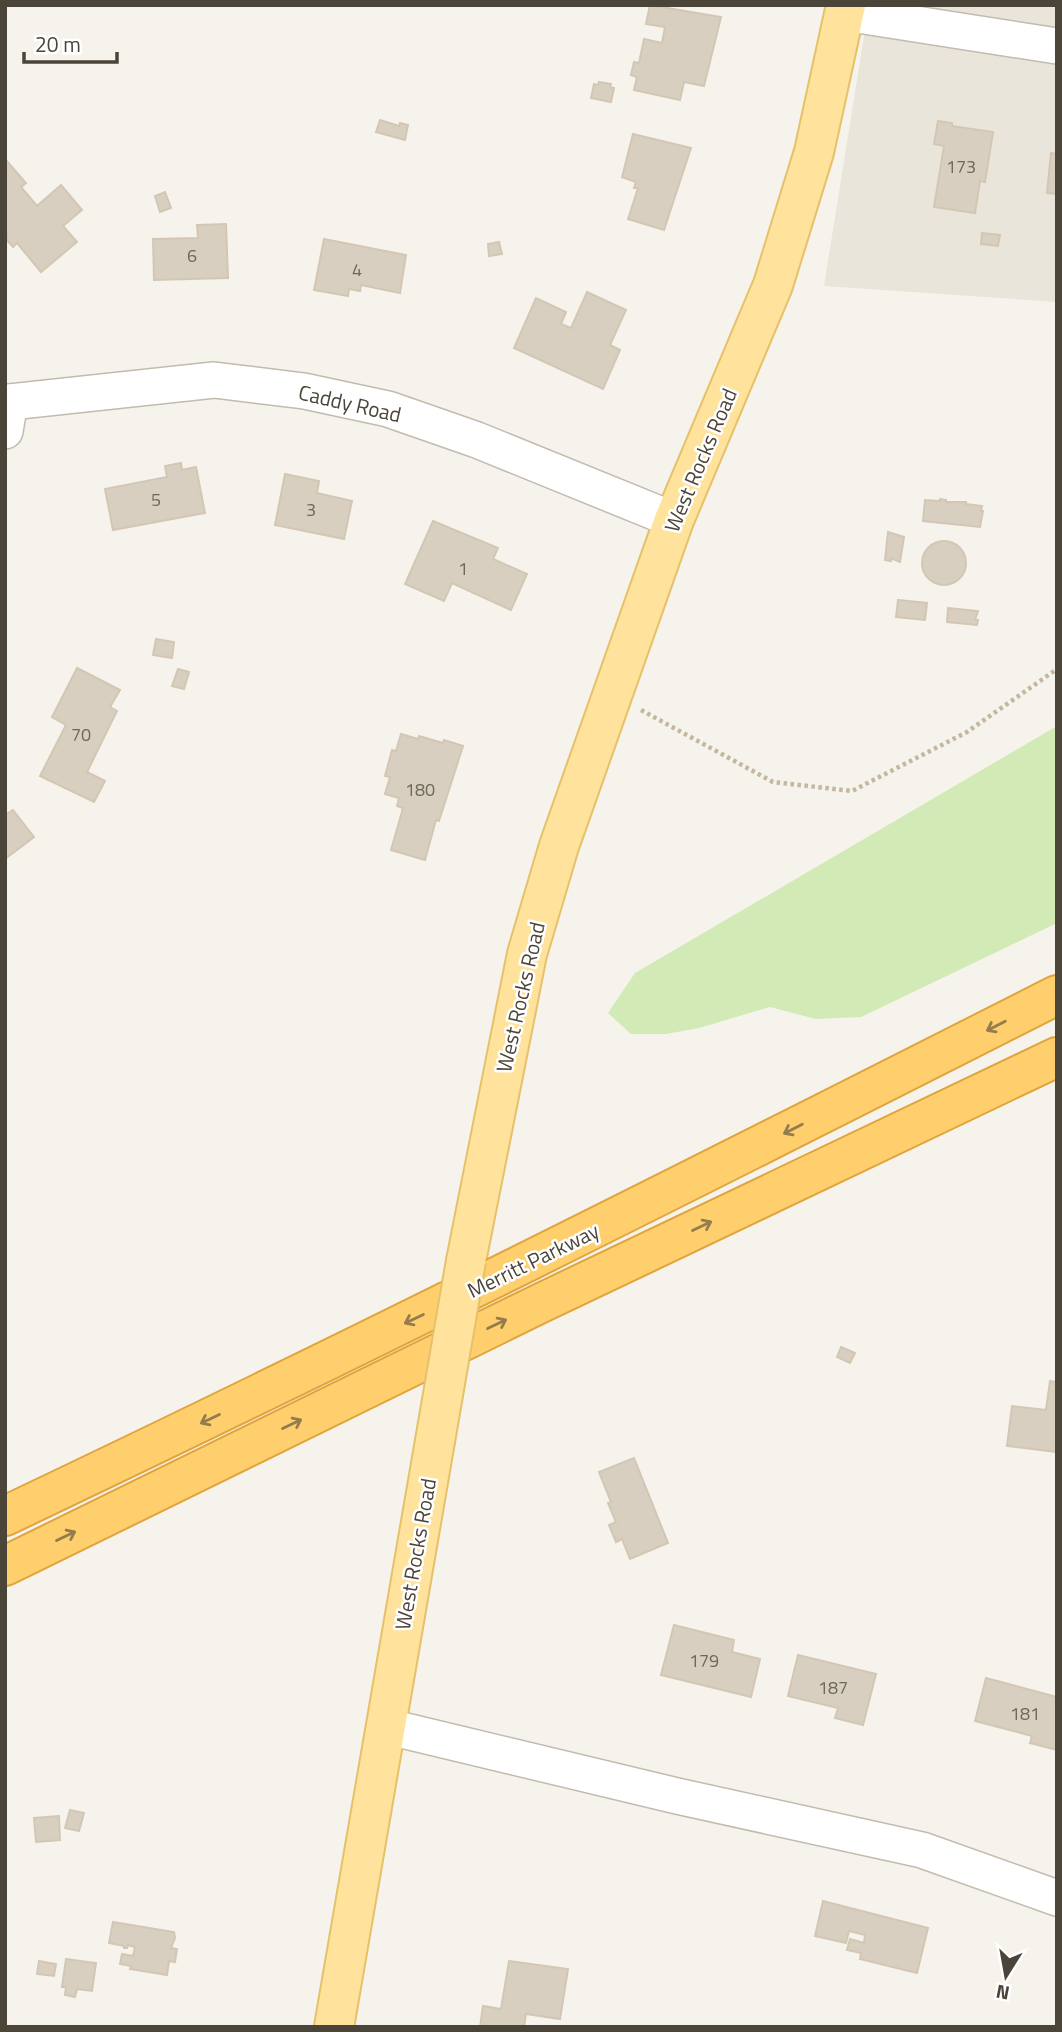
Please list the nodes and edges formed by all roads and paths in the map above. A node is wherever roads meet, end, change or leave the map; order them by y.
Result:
1 (846, 9) edge
2 (1057, 46) edge
3 (7, 410) edge
4 (674, 520) junction
5 (1057, 669) edge
6 (612, 694) junction
7 (1057, 995) edge
8 (1057, 1057) edge
9 (5, 1516) edge
10 (5, 1566) edge
11 (385, 1726) junction
12 (1057, 1898) edge
13 (334, 2027) edge

1 - 2 street
1 - 4 main road, West Rocks Road
3 - 4 street, Caddy Road
4 - 6 main road, West Rocks Road
5 - 6 path
6 - 11 main road, West Rocks Road, bridge
7 -> 9 highway, Merritt Parkway
10 -> 8 highway, Merritt Parkway
11 - 12 street
11 - 13 main road, West Rocks Road

